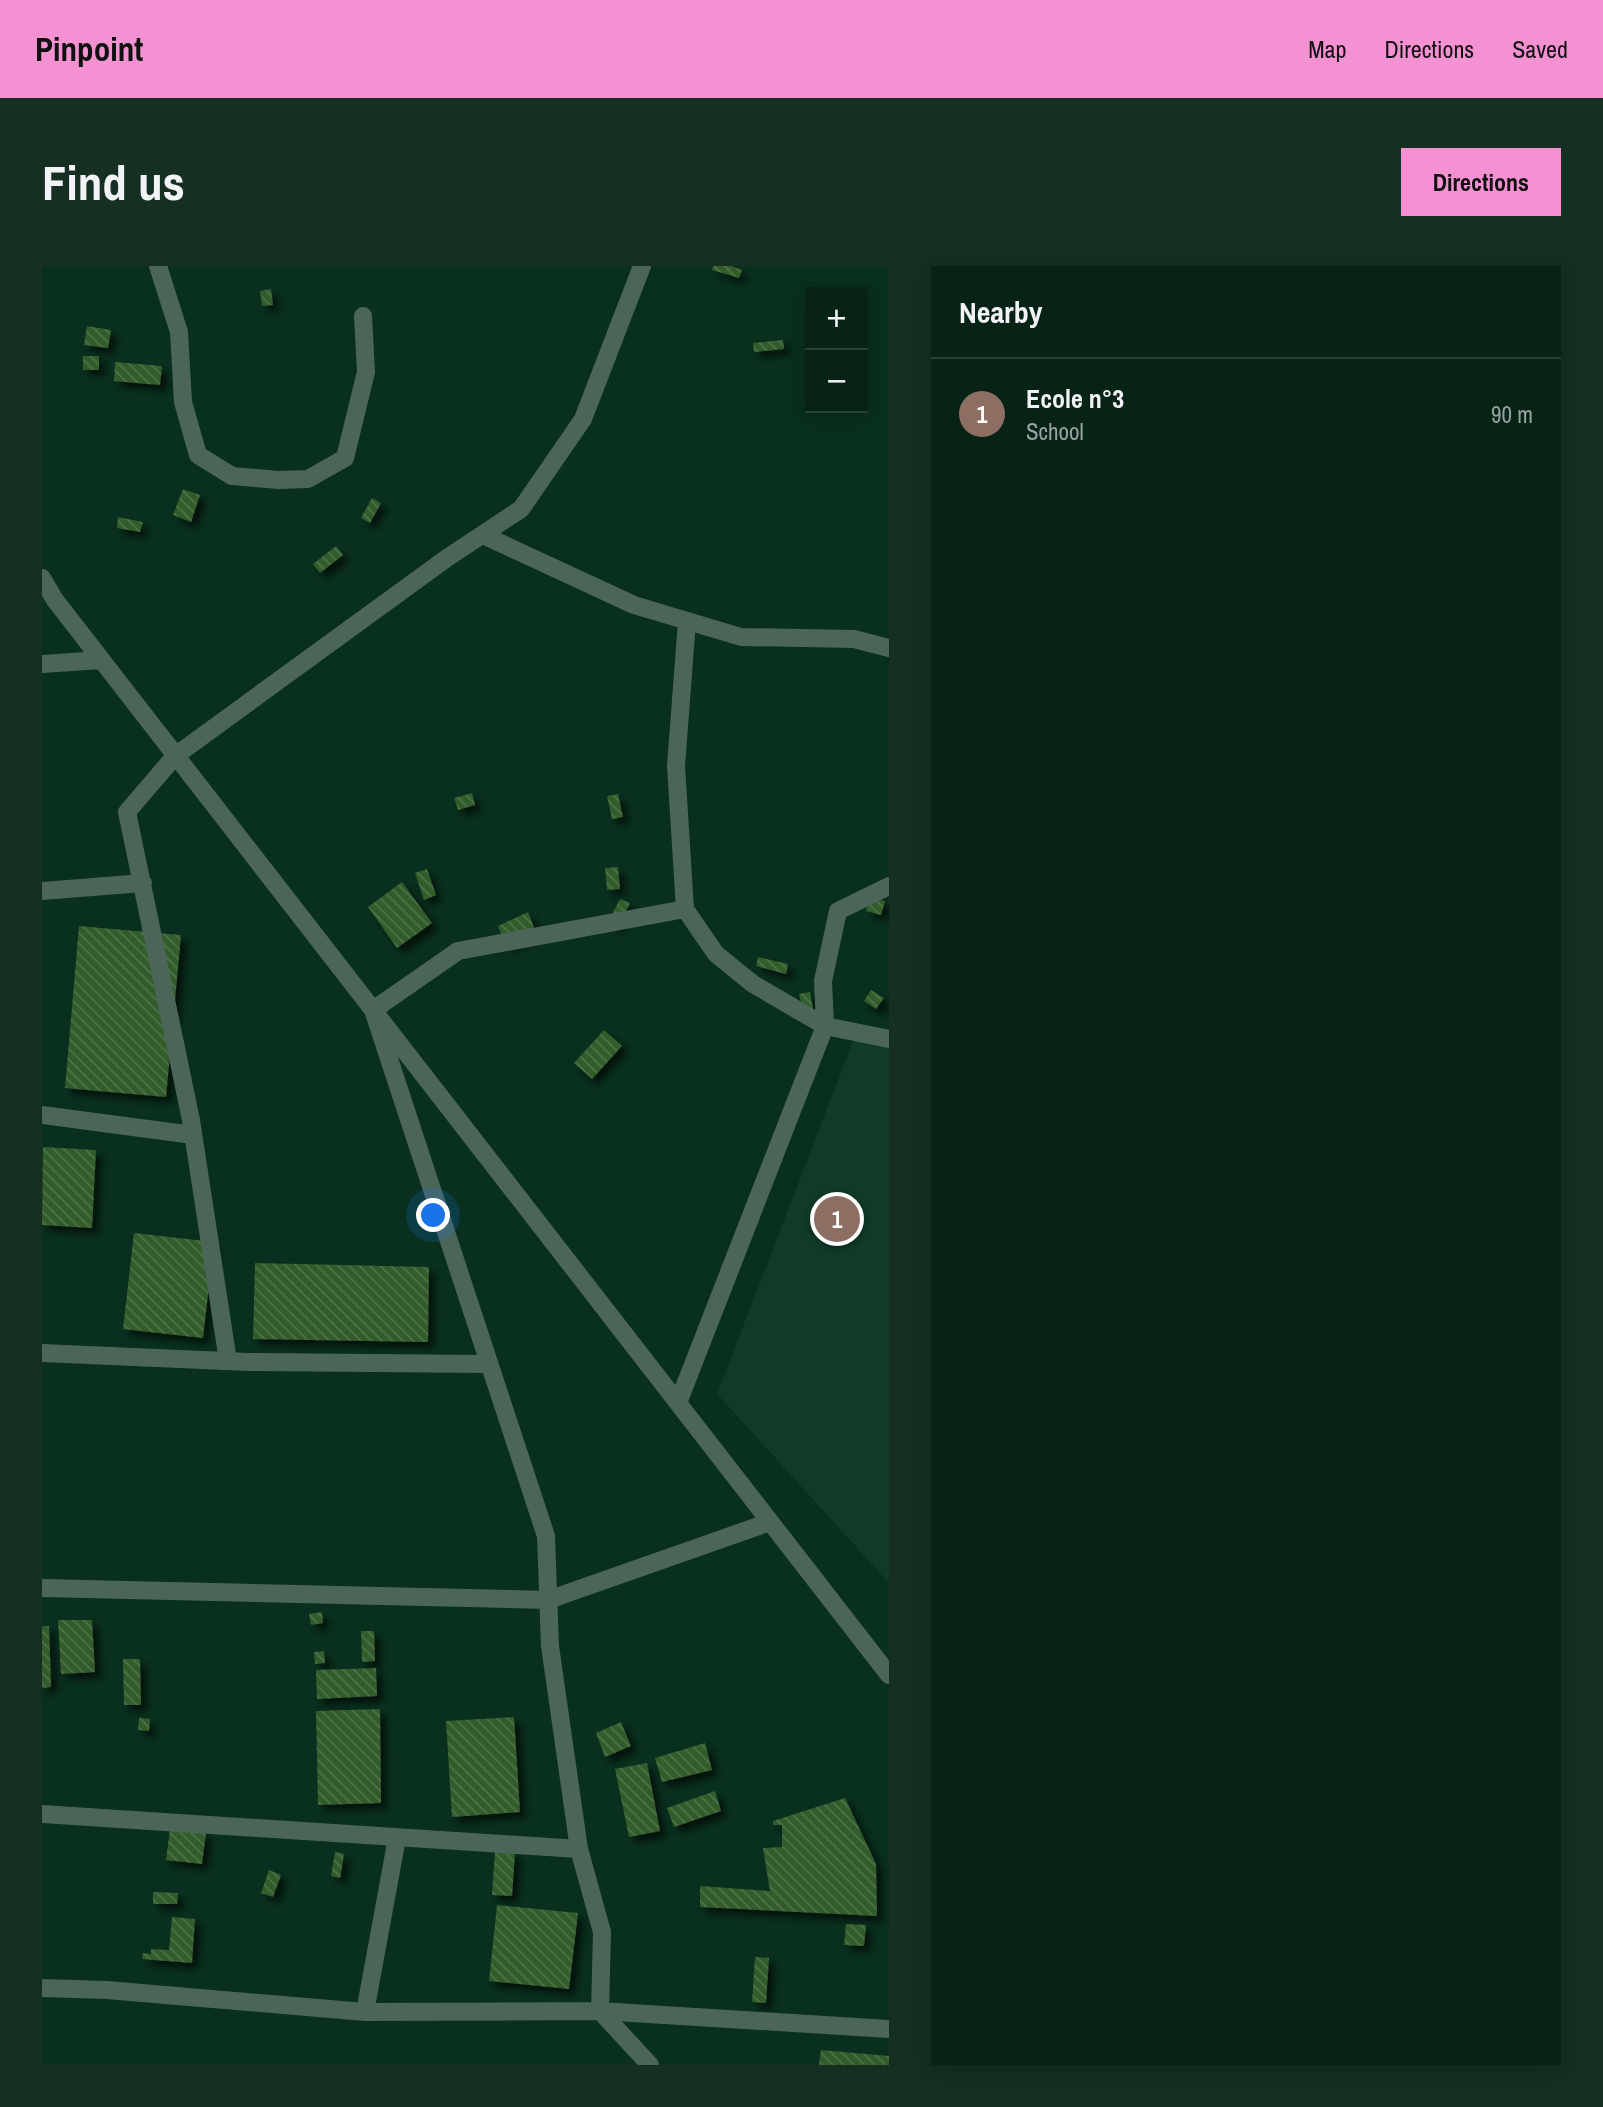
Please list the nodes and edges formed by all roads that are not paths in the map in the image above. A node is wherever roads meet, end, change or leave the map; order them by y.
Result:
1 (158, 266) edge
2 (642, 266) edge
3 (363, 316) dead end
4 (483, 534) junction
5 (42, 578) edge
6 (687, 621) junction
7 (889, 648) edge
8 (101, 660) junction
9 (42, 664) edge
10 (175, 756) junction
11 (143, 883) junction
12 (889, 887) edge
13 (42, 891) edge
14 (685, 909) junction
15 (373, 1010) junction
16 (825, 1026) junction
17 (889, 1039) edge
18 (42, 1115) edge
19 (193, 1135) junction
20 (42, 1353) edge
21 (228, 1361) junction
22 (489, 1364) junction
23 (678, 1403) junction
24 (770, 1522) junction
25 (42, 1588) edge
26 (548, 1600) junction
27 (889, 1675) edge
28 (42, 1814) edge
29 (397, 1838) junction
30 (579, 1849) junction
31 (42, 1988) edge
32 (600, 2011) junction
33 (365, 2012) junction
34 (889, 2029) edge
35 (650, 2065) edge

1 - 3 street
2 - 4 street
4 - 6 street
4 - 10 street
5 - 8 street
6 - 7 street
6 - 14 street
8 - 9 street
8 - 10 street
10 - 11 street
10 - 15 street
11 - 13 street
11 - 19 street
12 - 16 street
14 - 15 street
14 - 16 street
15 - 22 street
15 - 23 street
16 - 17 street
16 - 23 street
18 - 19 street
19 - 21 street
20 - 21 street
21 - 22 street
22 - 26 street
23 - 24 street
24 - 26 street
24 - 27 street
25 - 26 street
26 - 30 street
28 - 29 street
29 - 30 street
29 - 33 street
30 - 32 street
31 - 33 street
32 - 33 street
32 - 34 street
32 - 35 street

